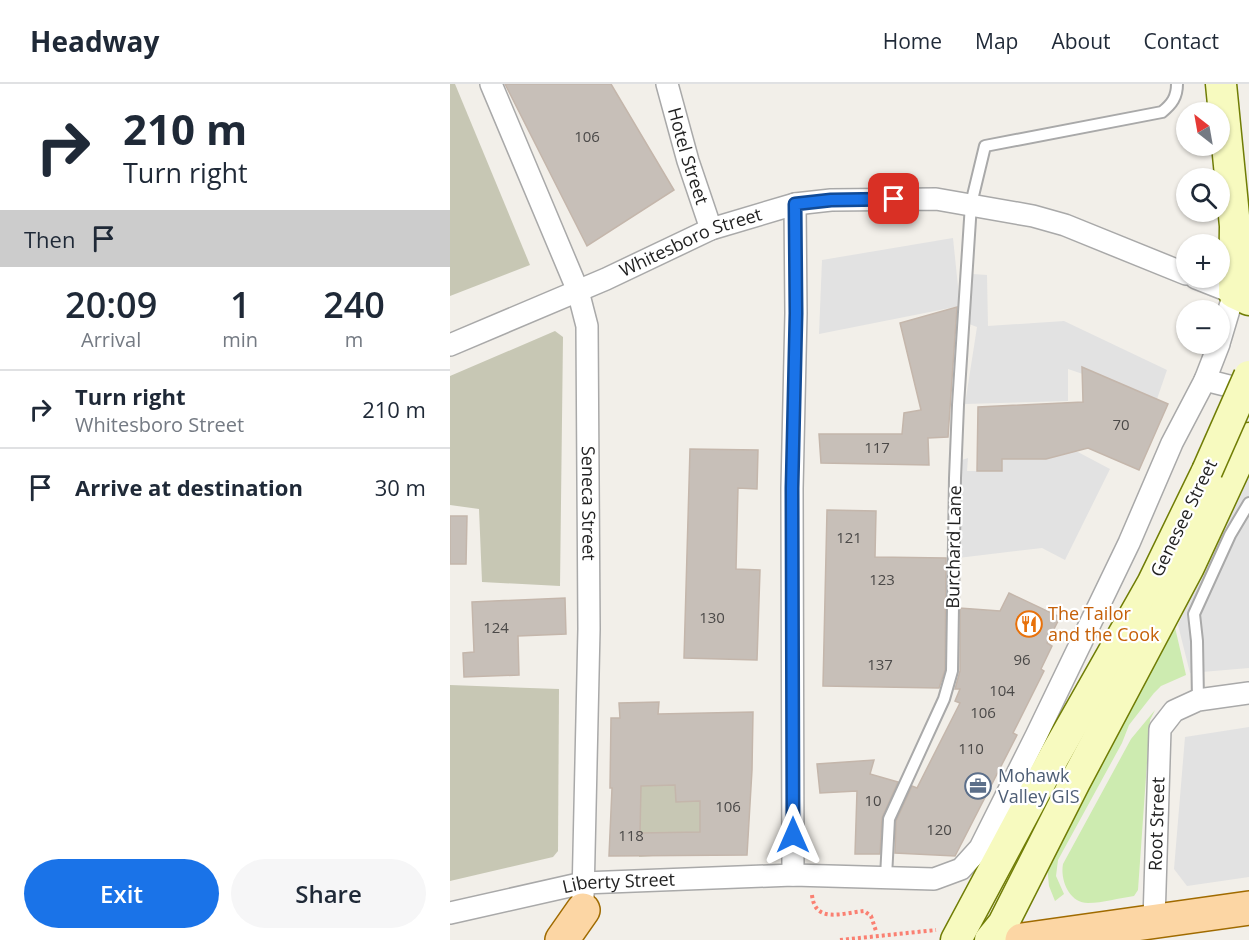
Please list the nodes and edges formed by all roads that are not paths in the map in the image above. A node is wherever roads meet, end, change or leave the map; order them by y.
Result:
1 (491, 84) edge
2 (667, 84) edge
3 (1177, 84) edge
4 (1221, 84) edge
5 (795, 204) junction
6 (971, 204) junction
7 (711, 229) junction
8 (1176, 270) edge
9 (1222, 288) edge
10 (578, 291) junction
11 (1242, 296) edge
12 (1230, 320) edge
13 (450, 345) edge
14 (1214, 354) edge
15 (1249, 376) edge
16 (1204, 380) junction
17 (1249, 391) edge
18 (1249, 438) edge
19 (1218, 476) junction
20 (1249, 503) edge
21 (1249, 693) edge
22 (1198, 700) junction
23 (793, 875) junction
24 (886, 877) junction
25 (1249, 908) edge
26 (583, 911) edge
27 (450, 913) edge
28 (1154, 920) junction
29 (562, 940) edge
30 (956, 940) edge
31 (990, 940) edge
32 (1022, 940) edge

1 - 10 street, Seneca Street
2 - 7 street, Hotel Street
3 - 6 lane, Burchard Lane
4 - 11 main road
5 - 6 street, Whitesboro Street
5 - 7 street, Whitesboro Street
5 - 23 street
6 - 8 street, Whitesboro Street
6 - 24 lane, Burchard Lane
7 - 10 street, Whitesboro Street
9 - 11 street
10 - 13 street, Whitesboro Street
10 - 26 street, Seneca Street
11 - 12 street, Liberty Street
14 - 16 street, Liberty Street
15 - 19 main road, Genesee Street, bridge
16 - 17 street
16 - 24 street, Liberty Street
18 - 19 main road, Genesee Street
19 - 30 main road, Genesee Street
19 - 31 main road, Genesee Street
20 - 22 lane
21 - 22 street
22 - 28 street, Root Street
23 - 24 street, Liberty Street
23 - 26 street, Liberty Street
25 - 28 main road
26 - 27 street, Liberty Street
26 - 29 main road
28 - 32 main road

